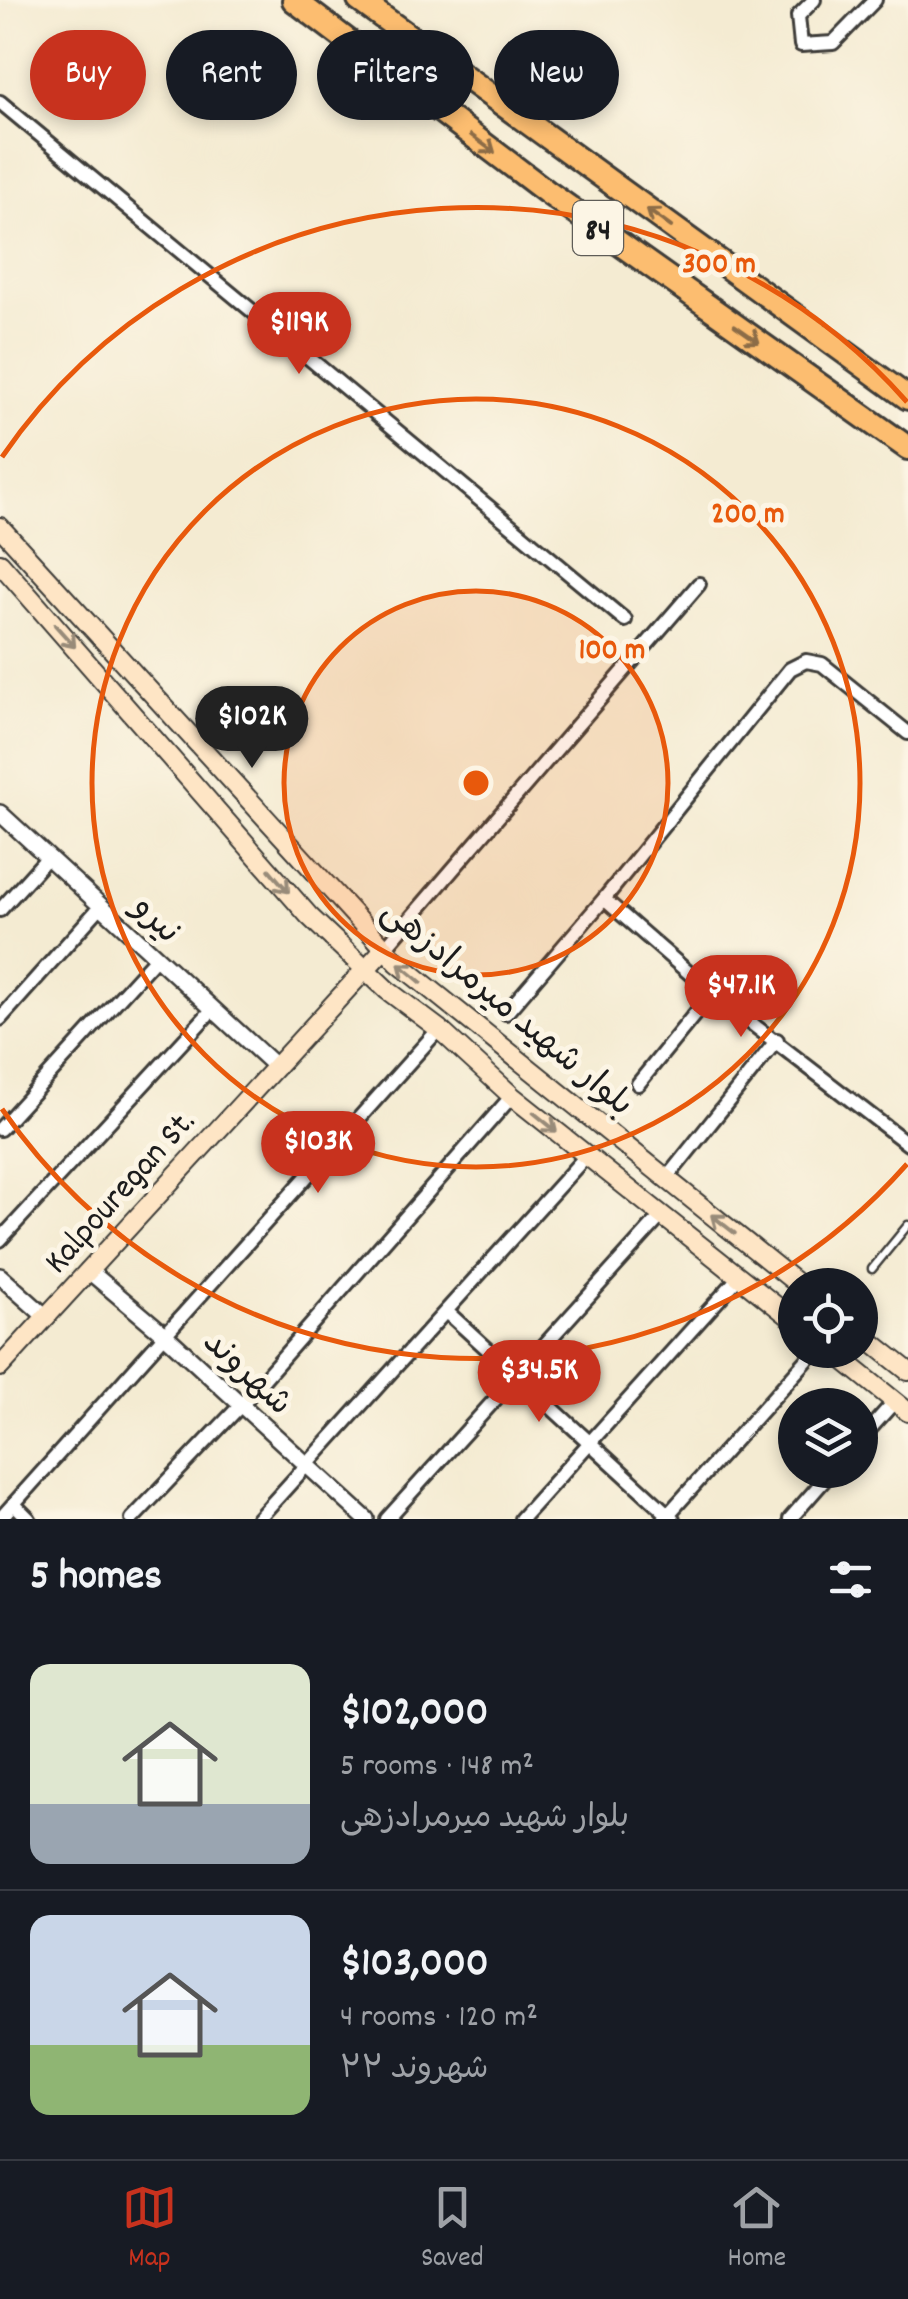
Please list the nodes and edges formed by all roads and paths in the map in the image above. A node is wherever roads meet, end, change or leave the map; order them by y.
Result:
1 (294, 0) edge
2 (358, 0) edge
3 (814, 0) edge
4 (875, 0) edge
5 (0, 102) edge
6 (908, 398) edge
7 (908, 448) edge
8 (0, 528) edge
9 (0, 563) edge
10 (699, 584) dead end
11 (624, 620) dead end
12 (908, 732) edge
13 (0, 812) edge
14 (48, 856) junction
15 (604, 899) junction
16 (102, 906) junction
17 (0, 910) edge
18 (384, 948) junction
19 (156, 958) junction
20 (364, 968) junction
21 (712, 993) junction
22 (212, 1010) junction
23 (506, 1013) dead end
24 (0, 1019) edge
25 (439, 1029) junction
26 (777, 1040) junction
27 (275, 1066) junction
28 (638, 1084) dead end
29 (512, 1096) junction
30 (0, 1129) edge
31 (908, 1144) edge
32 (587, 1155) junction
33 (666, 1179) junction
34 (662, 1216) junction
35 (908, 1225) edge
36 (0, 1240) edge
37 (778, 1268) edge
38 (873, 1268) edge
39 (88, 1270) junction
40 (0, 1276) edge
41 (739, 1277) junction
42 (778, 1308) edge
43 (446, 1311) junction
44 (46, 1317) junction
45 (164, 1335) junction
46 (878, 1347) edge
47 (0, 1367) edge
48 (800, 1368) edge
49 (852, 1368) edge
50 (908, 1371) edge
51 (517, 1376) junction
52 (240, 1406) junction
53 (901, 1407) edge
54 (878, 1426) edge
55 (590, 1442) junction
56 (306, 1464) junction
57 (818, 1488) edge
58 (14, 1504) junction
59 (668, 1518) edge
60 (0, 1519) edge
61 (29, 1519) edge
62 (132, 1519) edge
63 (258, 1519) edge
64 (366, 1519) edge
65 (387, 1519) edge
66 (522, 1519) edge
67 (790, 1519) edge

1 -> 7 highway, 84
6 -> 2 highway, 84
3 - 4 street
5 - 11 street
8 - 18 main road, بلوار شهید میرمرادزهی
9 -> 20 main road, بلوار شهید میرمرادزهی
10 - 18 street
12 - 15 street
13 - 14 street, نیرو
14 - 16 street, نیرو
14 - 17 street
15 - 21 street
15 - 23 street
16 - 19 street, نیرو
16 - 24 street
18 - 20 main road, Kalpouregan St.
33 -> 18 main road, بلوار شهید میرمرادزهی
19 - 22 street, نیرو
19 - 30 street
20 - 25 main road, بلوار شهید میرمرادزهی
20 - 27 main road, Kalpouregan St.
21 - 26 street
21 - 28 street
22 - 27 street, نیرو
22 - 36 street
25 - 29 main road, بلوار شهید میرمرادزهی
25 - 45 street
26 - 31 street
26 - 33 street
27 - 39 main road, Kalpouregan St.
29 -> 32 main road, بلوار شهید میرمرادزهی
29 - 52 street
32 - 34 main road, بلوار شهید میرمرادزهی
32 - 43 street
37 -> 33 main road, بلوار شهید میرمرادزهی
34 - 41 main road, بلوار شهید میرمرادزهی
34 - 51 street
35 - 38 lane
39 - 44 main road, Kalpouregan St.
39 - 45 street, شهروند
40 - 44 street
41 - 42 main road, بلوار شهید میرمرادزهی
41 - 55 street
43 - 51 street
43 - 56 street
44 - 47 main road, Kalpouregan St.
45 - 52 street, شهروند
45 - 58 street
46 - 50 main road
48 - 59 street
49 - 53 main road
51 - 55 street
51 - 65 street
52 - 56 street, شهروند
52 - 62 street
53 - 54 street
55 - 59 street
55 - 66 street
56 - 63 street
56 - 64 street, شهروند
57 - 67 street
58 - 60 street
58 - 61 street

